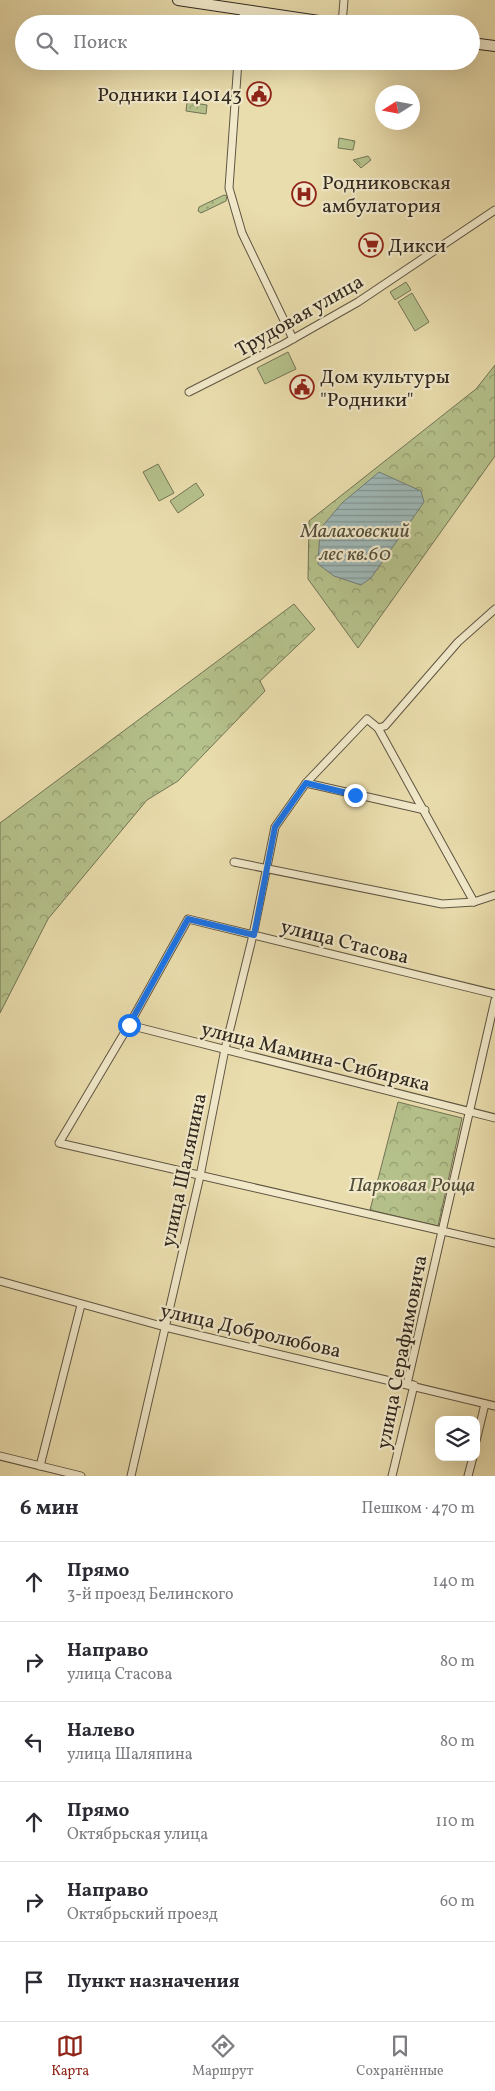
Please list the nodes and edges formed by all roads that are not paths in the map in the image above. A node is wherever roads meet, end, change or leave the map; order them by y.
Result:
1 (178, 0) edge
2 (344, 0) edge
3 (209, 2) edge
4 (244, 10) junction
5 (243, 15) edge
6 (278, 15) edge
7 (342, 15) edge
8 (480, 44) edge
9 (495, 46) edge
10 (237, 70) edge
11 (495, 210) edge
12 (293, 339) junction
13 (189, 392) dead end
14 (495, 609) edge
15 (378, 728) junction
16 (306, 783) junction
17 (425, 810) junction
18 (234, 862) dead end
19 (266, 870) junction
20 (495, 895) edge
21 (474, 902) junction
22 (254, 935) junction
23 (495, 994) edge
24 (495, 1000) edge
25 (129, 1025) junction
26 (225, 1049) junction
27 (468, 1112) junction
28 (495, 1118) edge
29 (200, 1176) junction
30 (442, 1231) junction
31 (495, 1243) edge
32 (0, 1281) edge
33 (80, 1304) junction
34 (165, 1327) junction
35 (410, 1385) junction
36 (485, 1404) junction
37 (495, 1406) edge
38 (480, 1425) edge
39 (0, 1456) edge
40 (471, 1461) edge
41 (40, 1466) junction
42 (80, 1476) edge
43 (131, 1476) edge
44 (392, 1476) edge
45 (468, 1476) edge

1 - 3 main road
2 - 7 street
3 - 4 main road
4 - 5 street
4 - 6 main road
8 - 9 main road
10 - 12 street
11 - 12 street, Трудовая улица
12 - 13 street, Трудовая улица
14 - 15 street
15 - 16 street, улица Шаляпина
15 - 17 street
16 - 17 street
16 - 19 street, улица Шаляпина
17 - 21 street
18 - 19 street
19 - 21 street
19 - 22 street, улица Шаляпина
20 - 21 street
22 - 23 street, улица Стасова
22 - 25 street, улица Стасова
22 - 26 street, улица Шаляпина
24 - 27 street, улица Серафимовича
25 - 26 street, улица Мамина-Сибиряка
25 - 29 street
26 - 27 street, улица Мамина-Сибиряка
26 - 29 street, улица Шаляпина
27 - 28 street, улица Мамина-Сибиряка
27 - 30 street, улица Серафимовича
29 - 30 street
29 - 34 street, улица Шаляпина
30 - 31 street
30 - 35 street, улица Серафимовича
32 - 33 street, улица Добролюбова
33 - 34 street, улица Добролюбова
33 - 41 street
34 - 35 street, улица Добролюбова
34 - 43 street, улица Шаляпина
35 - 36 street, улица Добролюбова
35 - 44 street, улица Серафимовича
36 - 37 street, улица Добролюбова
36 - 38 street
39 - 41 street
40 - 45 street
41 - 42 street

